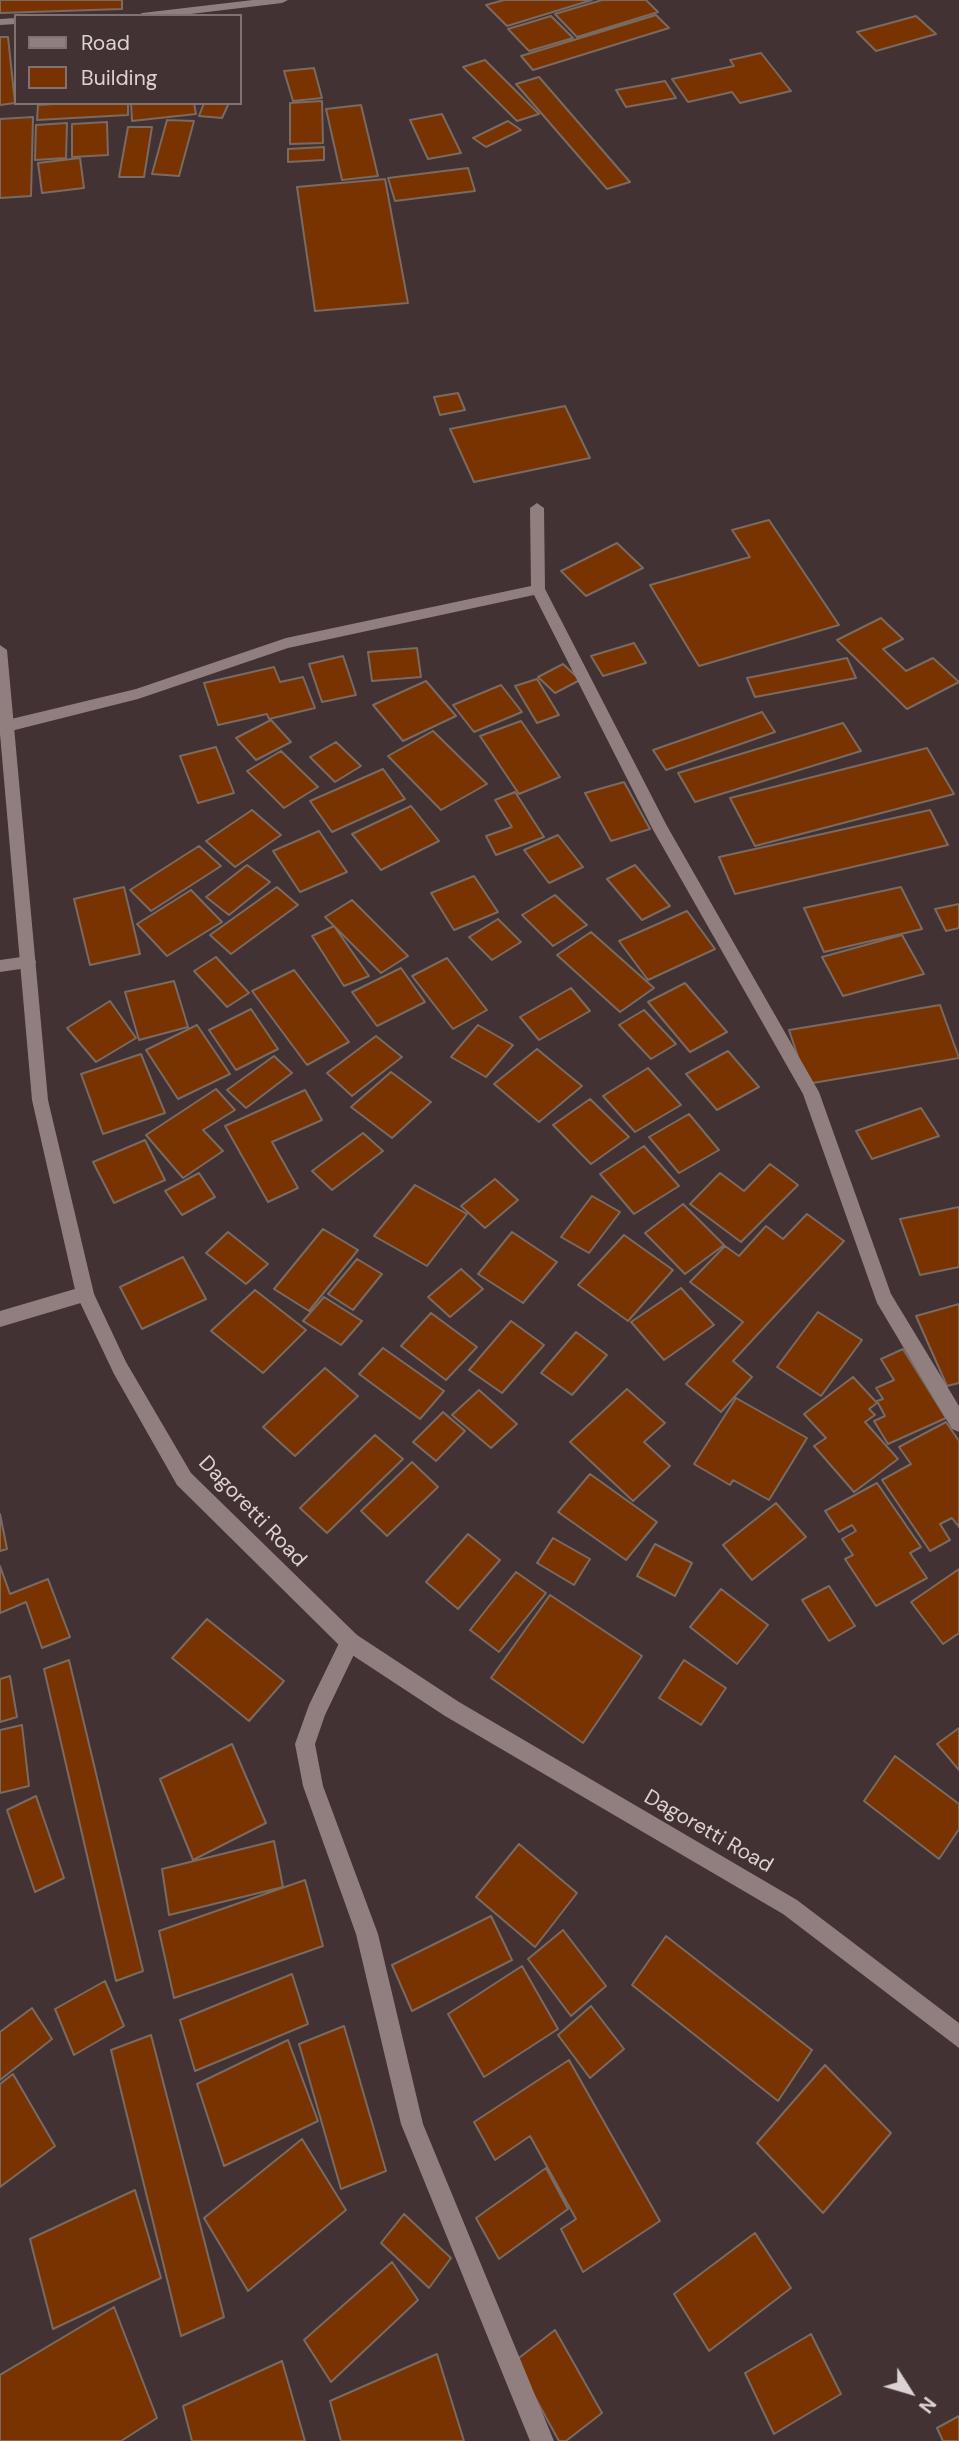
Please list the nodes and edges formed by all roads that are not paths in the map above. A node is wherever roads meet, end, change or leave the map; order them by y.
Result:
1 (282, 0) edge
2 (160, 14) edge
3 (537, 508) dead end
4 (538, 589) junction
5 (0, 650) edge
6 (8, 726) junction
7 (28, 962) junction
8 (0, 966) edge
9 (85, 1294) junction
10 (0, 1319) edge
11 (959, 1423) edge
12 (351, 1642) junction
13 (959, 2037) edge
14 (542, 2441) edge

1 - 2 street
3 - 4 street
4 - 6 street
4 - 11 street
5 - 6 street, Dagoretti Road
6 - 7 street, Dagoretti Road
7 - 8 street
7 - 9 street, Dagoretti Road
9 - 10 street
9 - 12 street, Dagoretti Road
12 - 13 street, Dagoretti Road
12 - 14 street

